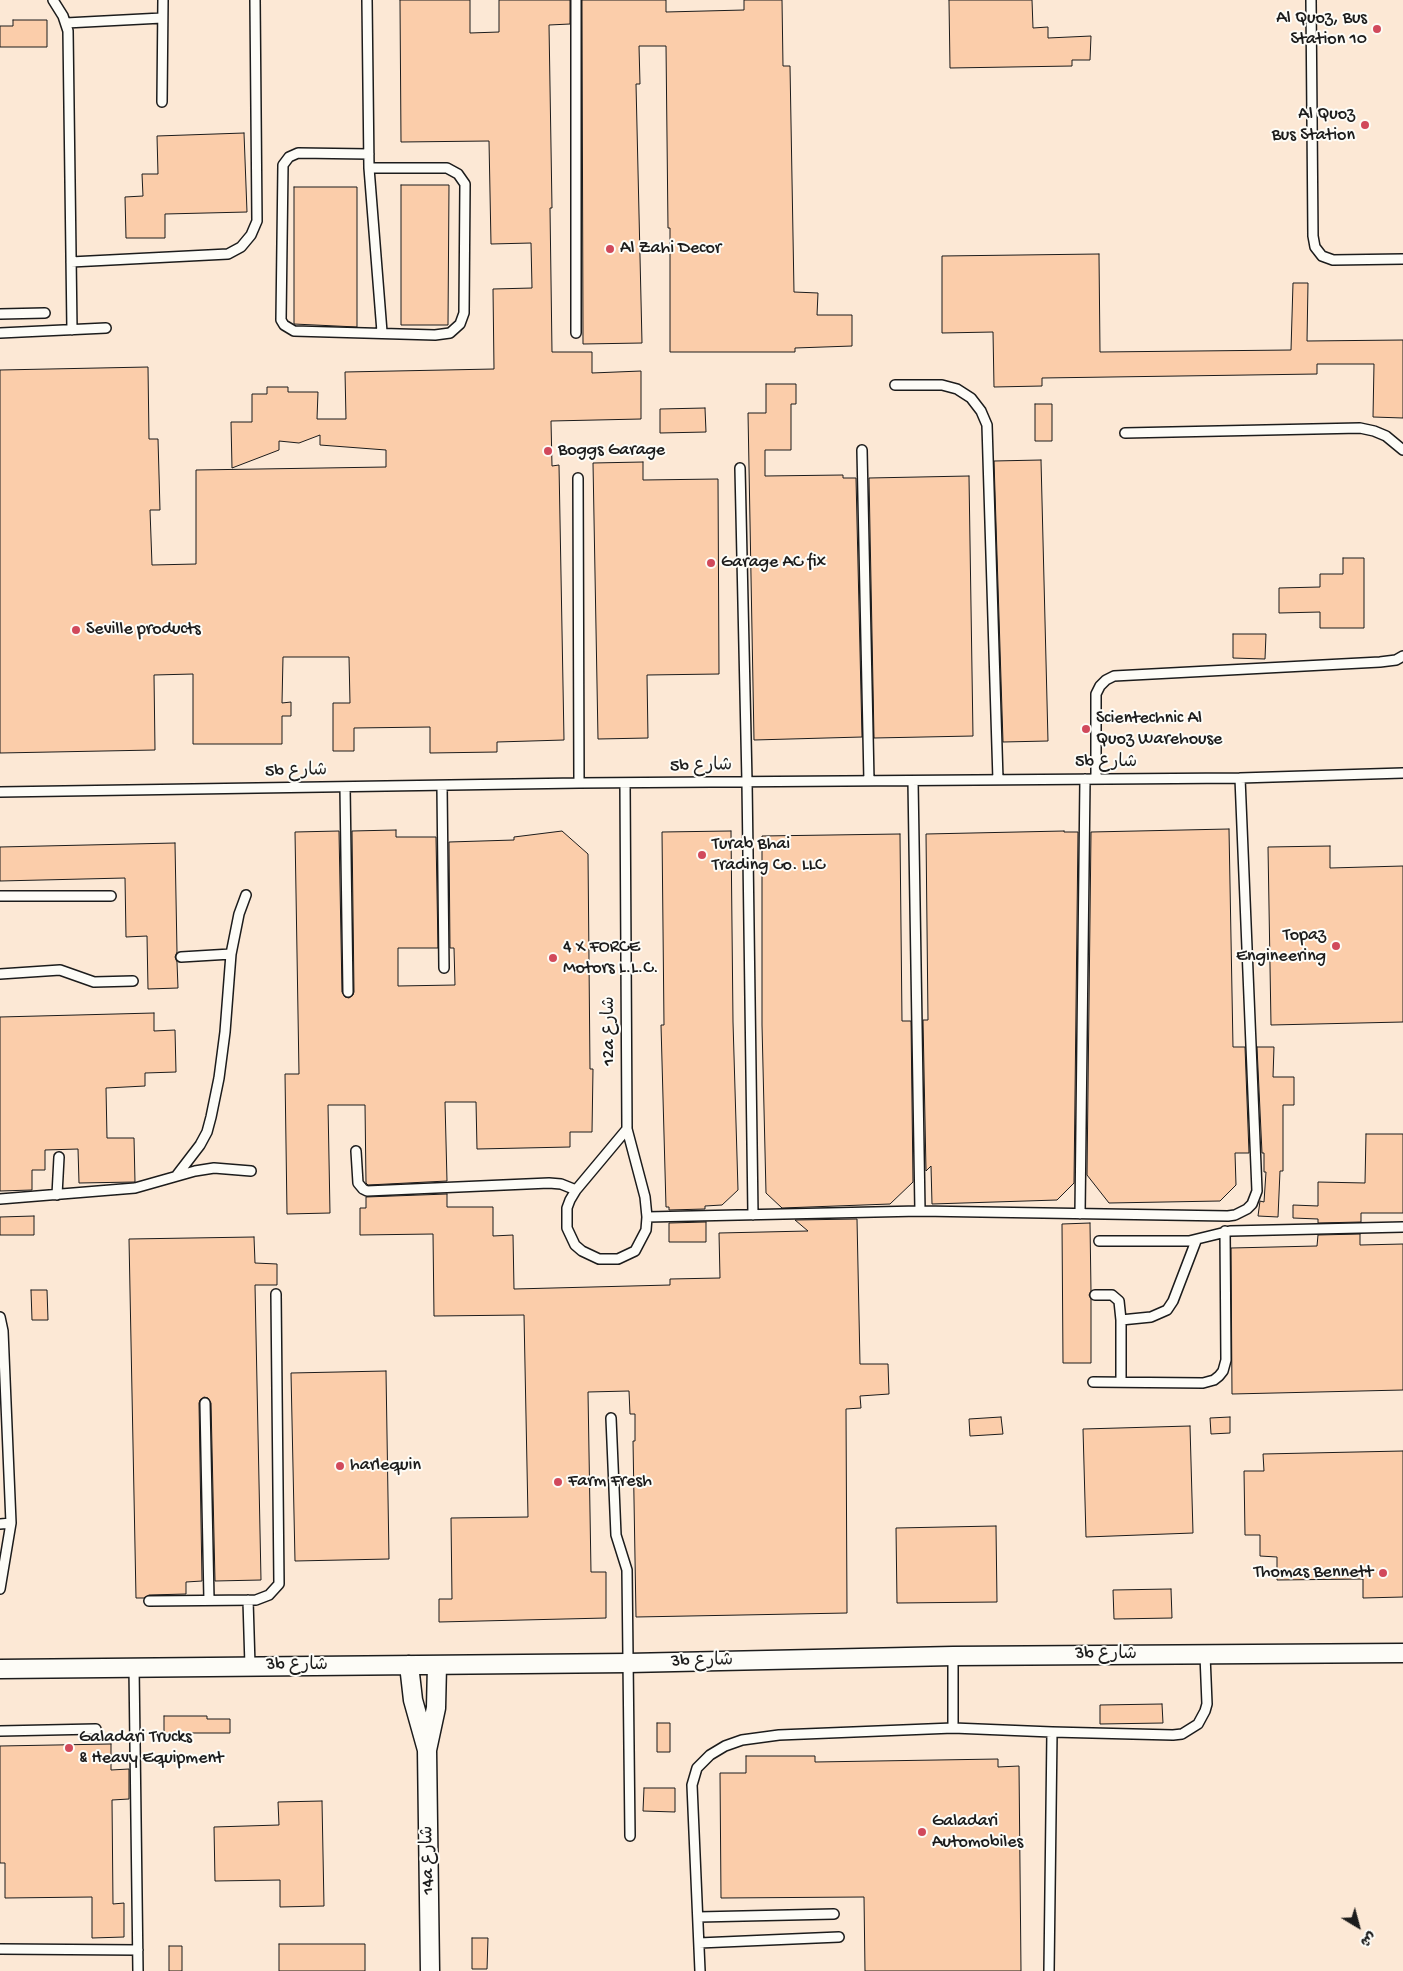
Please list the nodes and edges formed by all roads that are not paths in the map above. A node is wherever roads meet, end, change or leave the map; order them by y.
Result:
1 (54, 0) edge
2 (162, 0) edge
3 (255, 0) edge
4 (367, 0) edge
5 (576, 0) edge
6 (1311, 0) edge
7 (162, 18) junction
8 (66, 23) junction
9 (162, 102) dead end
10 (369, 154) junction
11 (369, 168) junction
12 (1403, 259) edge
13 (71, 262) junction
14 (45, 313) dead end
15 (0, 314) edge
16 (106, 328) dead end
17 (72, 330) junction
18 (382, 332) junction
19 (0, 333) edge
20 (576, 333) dead end
21 (896, 385) dead end
22 (1125, 433) dead end
23 (862, 450) dead end
24 (1403, 450) edge
25 (740, 468) dead end
26 (578, 478) dead end
27 (1403, 656) edge
28 (1403, 773) edge
29 (1240, 778) junction
30 (1085, 779) junction
31 (1096, 779) junction
32 (998, 780) junction
33 (869, 781) junction
34 (913, 781) junction
35 (747, 782) junction
36 (579, 783) junction
37 (625, 784) junction
38 (442, 786) junction
39 (345, 788) junction
40 (0, 792) edge
41 (246, 895) dead end
42 (0, 896) edge
43 (111, 896) dead end
44 (231, 954) junction
45 (181, 957) dead end
46 (444, 968) dead end
47 (0, 974) edge
48 (133, 981) dead end
49 (348, 992) dead end
50 (627, 1129) junction
51 (356, 1151) dead end
52 (59, 1157) dead end
53 (250, 1171) dead end
54 (177, 1175) junction
55 (576, 1190) junction
56 (57, 1195) junction
57 (0, 1199) edge
58 (920, 1212) junction
59 (1080, 1214) junction
60 (754, 1215) junction
61 (647, 1218) junction
62 (1403, 1227) edge
63 (1225, 1231) junction
64 (1099, 1241) dead end
65 (1196, 1241) junction
66 (276, 1294) dead end
67 (1095, 1295) dead end
68 (0, 1317) edge
69 (1121, 1320) junction
70 (1093, 1382) dead end
71 (1120, 1382) junction
72 (205, 1403) dead end
73 (611, 1418) dead end
74 (11, 1523) junction
75 (0, 1524) edge
76 (0, 1589) edge
77 (210, 1600) junction
78 (248, 1600) junction
79 (149, 1601) dead end
80 (1403, 1653) edge
81 (1205, 1655) junction
82 (952, 1656) junction
83 (628, 1663) junction
84 (409, 1665) junction
85 (437, 1665) junction
86 (250, 1666) junction
87 (134, 1667) junction
88 (0, 1669) edge
89 (96, 1728) dead end
90 (952, 1728) junction
91 (0, 1731) edge
92 (1052, 1732) junction
93 (428, 1750) junction
94 (630, 1836) dead end
95 (834, 1914) dead end
96 (698, 1917) junction
97 (839, 1937) dead end
98 (699, 1942) junction
99 (0, 1949) edge
100 (138, 1950) junction
101 (138, 1971) edge
102 (430, 1971) edge
103 (700, 1971) edge
104 (1049, 1971) edge

1 - 8 lane
2 - 7 lane
3 - 13 lane
4 - 10 lane
5 - 20 lane
6 - 12 lane
7 - 8 lane
7 - 9 lane
8 - 13 lane
10 - 11 lane
10 - 18 lane
11 - 18 lane
11 - 18 lane
13 - 17 lane
14 - 15 lane
16 - 17 lane
17 - 19 lane
21 - 32 lane
22 - 24 lane
23 - 33 lane
25 - 35 lane
26 - 36 lane
27 - 31 lane
28 - 29 lane, 5b شارع
29 - 31 lane, 5b شارع
29 - 59 lane
30 - 31 lane, 5b شارع
30 - 32 lane, 5b شارع
30 - 59 lane
32 - 34 lane, 5b شارع
33 - 34 lane, 5b شارع
33 - 35 lane, 5b شارع
34 - 58 lane
35 - 37 lane, 5b شارع
35 - 60 lane
36 - 37 lane, 5b شارع
36 - 38 lane, 5b شارع
37 - 50 lane, 12a شارع
38 - 39 lane, 5b شارع
38 - 46 lane
39 - 40 lane, 5b شارع
39 - 49 lane
41 - 44 lane
42 - 43 lane
44 - 45 lane
44 - 54 lane
47 - 48 lane
50 - 55 lane, 12a شارع
50 - 61 lane, 12a شارع
51 - 55 lane
52 - 56 lane
53 - 54 lane
54 - 56 lane
55 - 61 lane, 12a شارع
56 - 57 lane
58 - 59 lane
58 - 60 lane
60 - 61 lane
62 - 63 lane
63 - 65 lane
63 - 71 lane
64 - 65 lane
65 - 69 lane
66 - 78 lane
67 - 69 lane
68 - 74 lane
69 - 71 lane
70 - 71 lane
72 - 77 lane
73 - 83 lane
74 - 75 lane
74 - 76 lane
77 - 78 lane
77 - 79 lane
78 - 86 lane
80 - 81 street, 3b شارع
81 - 82 street, 3b شارع
81 - 92 lane
82 - 83 street, 3b شارع
82 - 90 lane
83 - 85 street, 3b شارع
83 - 94 lane
84 - 85 street, 3b شارع
84 - 86 street, 3b شارع
84 - 93 street, 14a شارع
85 - 93 street, 14a شارع
86 - 87 street, 3b شارع
87 - 88 street, 3b شارع
87 - 100 lane
89 - 91 lane
90 - 92 lane
90 - 96 lane
92 - 104 lane
93 - 102 street, 14a شارع
95 - 96 lane
96 - 98 lane
97 - 98 lane
98 - 103 lane
99 - 100 lane
100 - 101 lane

